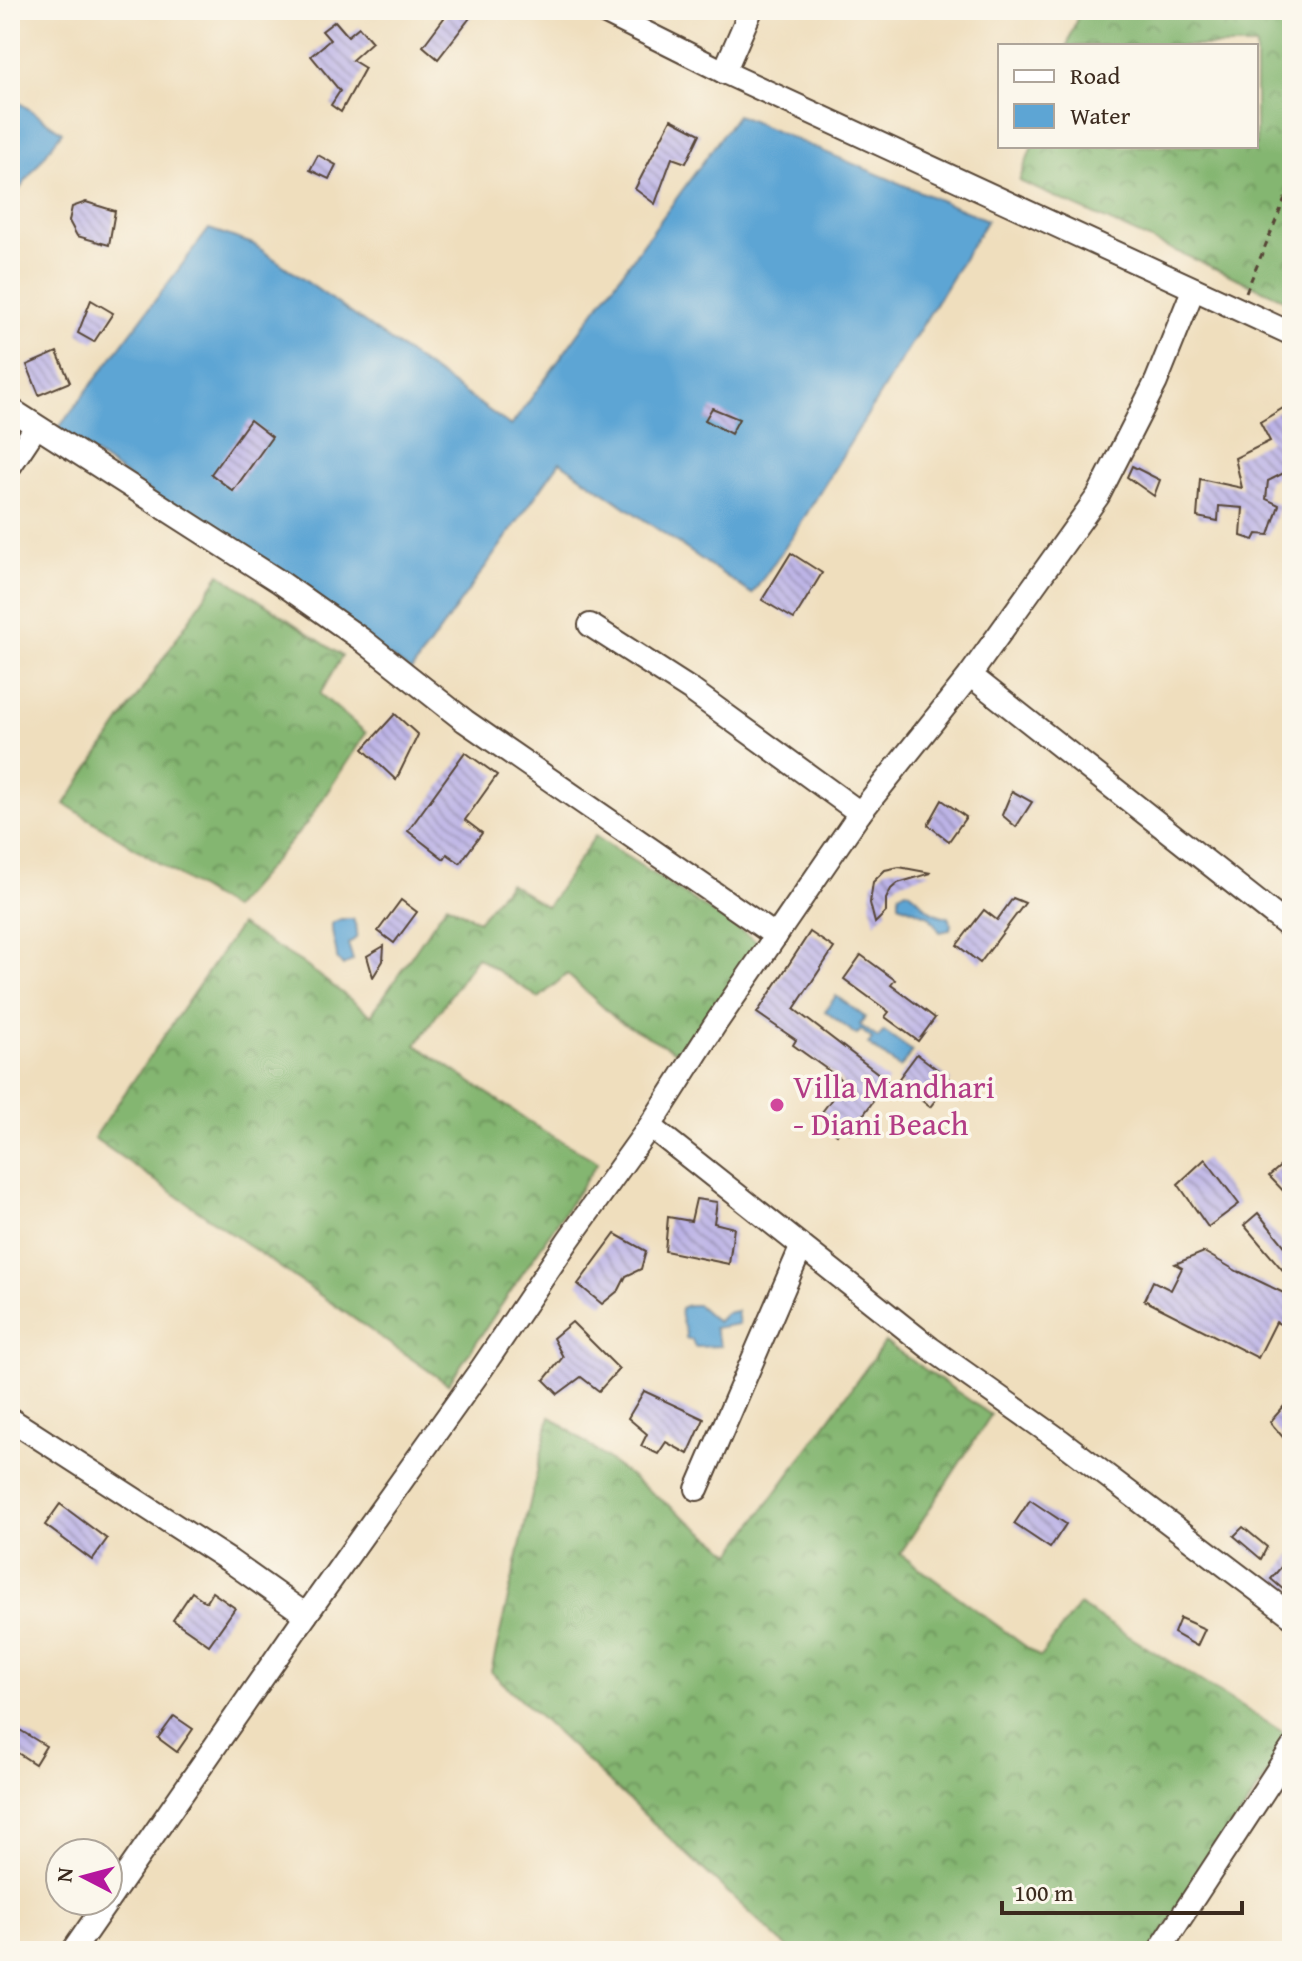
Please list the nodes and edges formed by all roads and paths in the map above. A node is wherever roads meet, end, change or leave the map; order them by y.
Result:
1 (600, 10) edge
2 (751, 10) edge
3 (724, 72) junction
4 (1292, 182) edge
5 (1193, 290) junction
6 (1238, 310) junction
7 (1292, 334) edge
8 (10, 409) edge
9 (36, 427) junction
10 (10, 466) edge
11 (590, 625) dead end
12 (970, 675) junction
13 (860, 813) junction
14 (1292, 929) edge
15 (776, 936) junction
16 (650, 1126) junction
17 (801, 1248) junction
18 (10, 1419) edge
19 (697, 1489) dead end
20 (306, 1615) junction
21 (1292, 1616) edge
22 (1292, 1748) edge
23 (73, 1951) edge
24 (1159, 1951) edge

1 - 3 street
2 - 3 street
3 - 5 street
4 - 6 path
5 - 6 street
5 - 12 street
6 - 7 street
8 - 9 street
9 - 10 street
9 - 15 street
11 - 13 street
12 - 13 street
12 - 14 street
13 - 15 street
15 - 16 street
16 - 17 street
16 - 20 street
17 - 19 street
17 - 21 street
18 - 20 street
20 - 23 street
22 - 24 street

